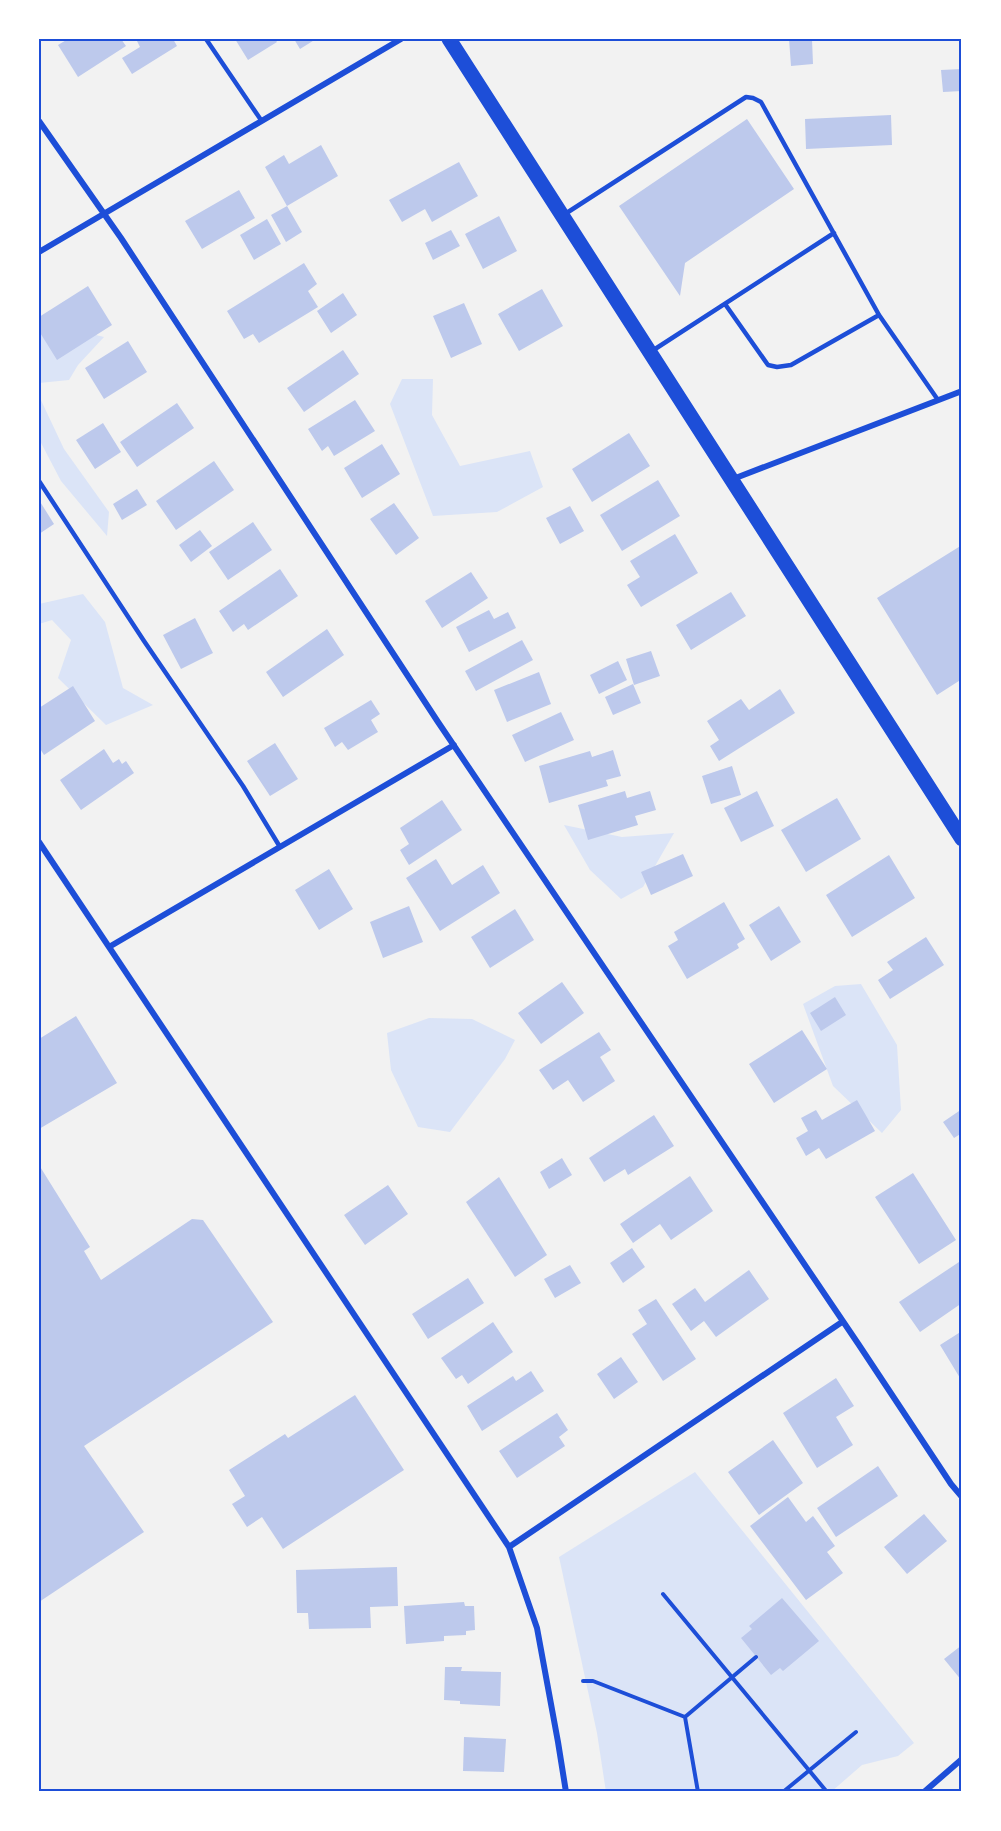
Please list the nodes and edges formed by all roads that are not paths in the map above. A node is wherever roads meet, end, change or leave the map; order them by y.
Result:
1 (206, 39) edge
2 (400, 39) edge
3 (449, 39) edge
4 (261, 120) junction
5 (39, 121) edge
6 (104, 215) junction
7 (562, 216) junction
8 (834, 233) junction
9 (39, 252) edge
10 (725, 304) junction
11 (879, 315) junction
12 (650, 352) junction
13 (962, 391) edge
14 (938, 400) junction
15 (732, 479) junction
16 (39, 481) edge
17 (454, 745) junction
18 (962, 839) edge
19 (39, 842) edge
20 (280, 847) junction
21 (109, 947) junction
22 (842, 1322) junction
23 (962, 1497) edge
24 (509, 1547) junction
25 (962, 1760) edge
26 (566, 1792) edge
27 (924, 1792) edge

1 - 4 lane
2 - 4 street
3 - 7 main road
4 - 6 street
5 - 6 street
6 - 9 street
6 - 17 street
7 - 8 lane
7 - 12 main road
8 - 10 lane
8 - 11 lane
10 - 11 lane
10 - 12 lane
11 - 14 lane
12 - 15 main road
13 - 14 street
14 - 15 street
15 - 18 main road
16 - 20 lane
17 - 20 street
17 - 22 street
19 - 21 street
20 - 21 street
21 - 24 street
22 - 23 street
22 - 24 street
24 - 26 street
25 - 27 street

